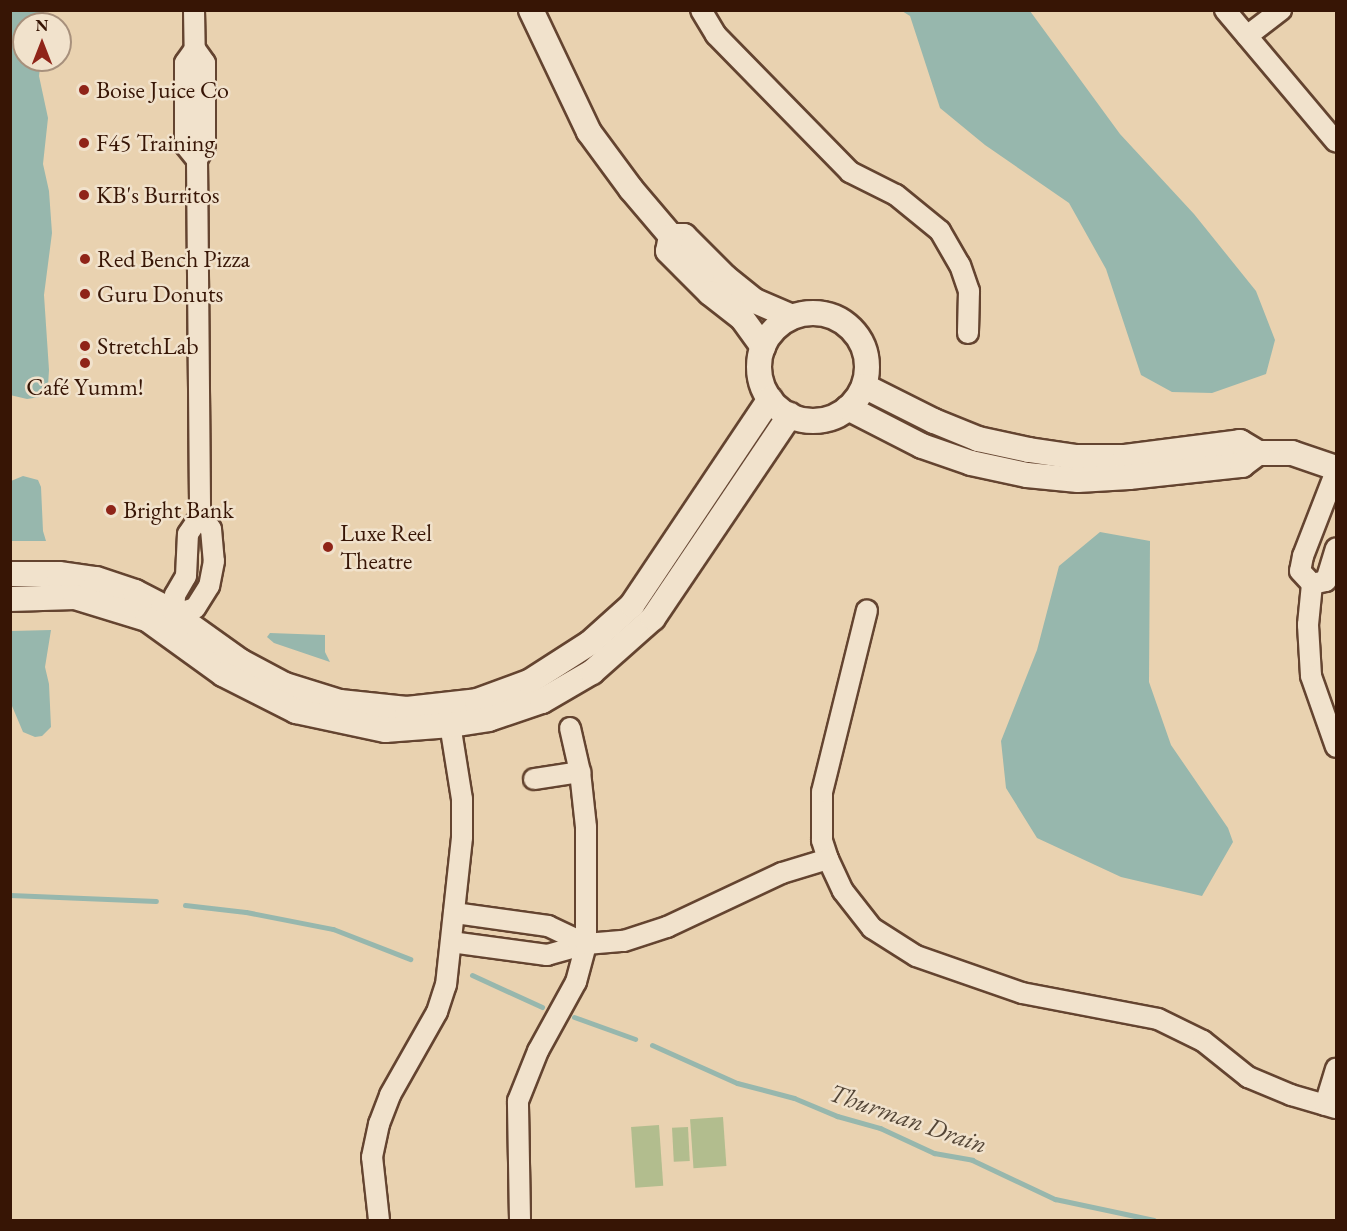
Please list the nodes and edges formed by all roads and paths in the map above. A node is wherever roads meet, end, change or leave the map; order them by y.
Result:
1 (194, 10) edge
2 (531, 10) edge
3 (701, 10) edge
4 (1226, 10) edge
5 (1281, 10) edge
6 (1247, 36) junction
7 (1336, 142) edge
8 (671, 236) junction
9 (792, 317) junction
10 (968, 333) dead end
11 (763, 347) junction
12 (864, 386) junction
13 (770, 399) junction
14 (848, 408) junction
15 (790, 416) junction
16 (1258, 453) junction
17 (1336, 469) edge
18 (200, 516) junction
19 (1336, 549) edge
20 (10, 574) edge
21 (1312, 584) junction
22 (10, 598) edge
23 (867, 610) dead end
24 (169, 623) junction
25 (449, 714) junction
26 (570, 728) dead end
27 (1336, 747) edge
28 (580, 772) junction
29 (534, 779) dead end
30 (828, 859) junction
31 (454, 913) junction
32 (451, 942) junction
33 (586, 944) junction
34 (1336, 1069) edge
35 (1331, 1107) edge
36 (379, 1221) edge
37 (520, 1221) edge

1 - 18 street
2 - 8 street
3 - 10 street
4 - 6 street
5 - 6 street
6 - 7 street
8 - 9 street
8 - 11 street
9 - 11 street
9 - 12 street
11 - 13 street
12 - 14 street
12 - 16 street
13 - 15 street
13 - 25 street
14 - 15 street
14 - 16 street
15 - 25 street
16 - 17 street
17 - 21 street
18 - 24 street
18 - 24 street
19 - 21 street
20 - 24 street
21 - 27 street
22 - 24 street
23 - 30 street
24 - 25 street
25 - 31 street
26 - 28 street
28 - 29 street
28 - 33 street
30 - 33 street
30 - 35 street
31 - 32 street
31 - 33 street
32 - 33 street
32 - 36 street
33 - 37 street
34 - 35 street

